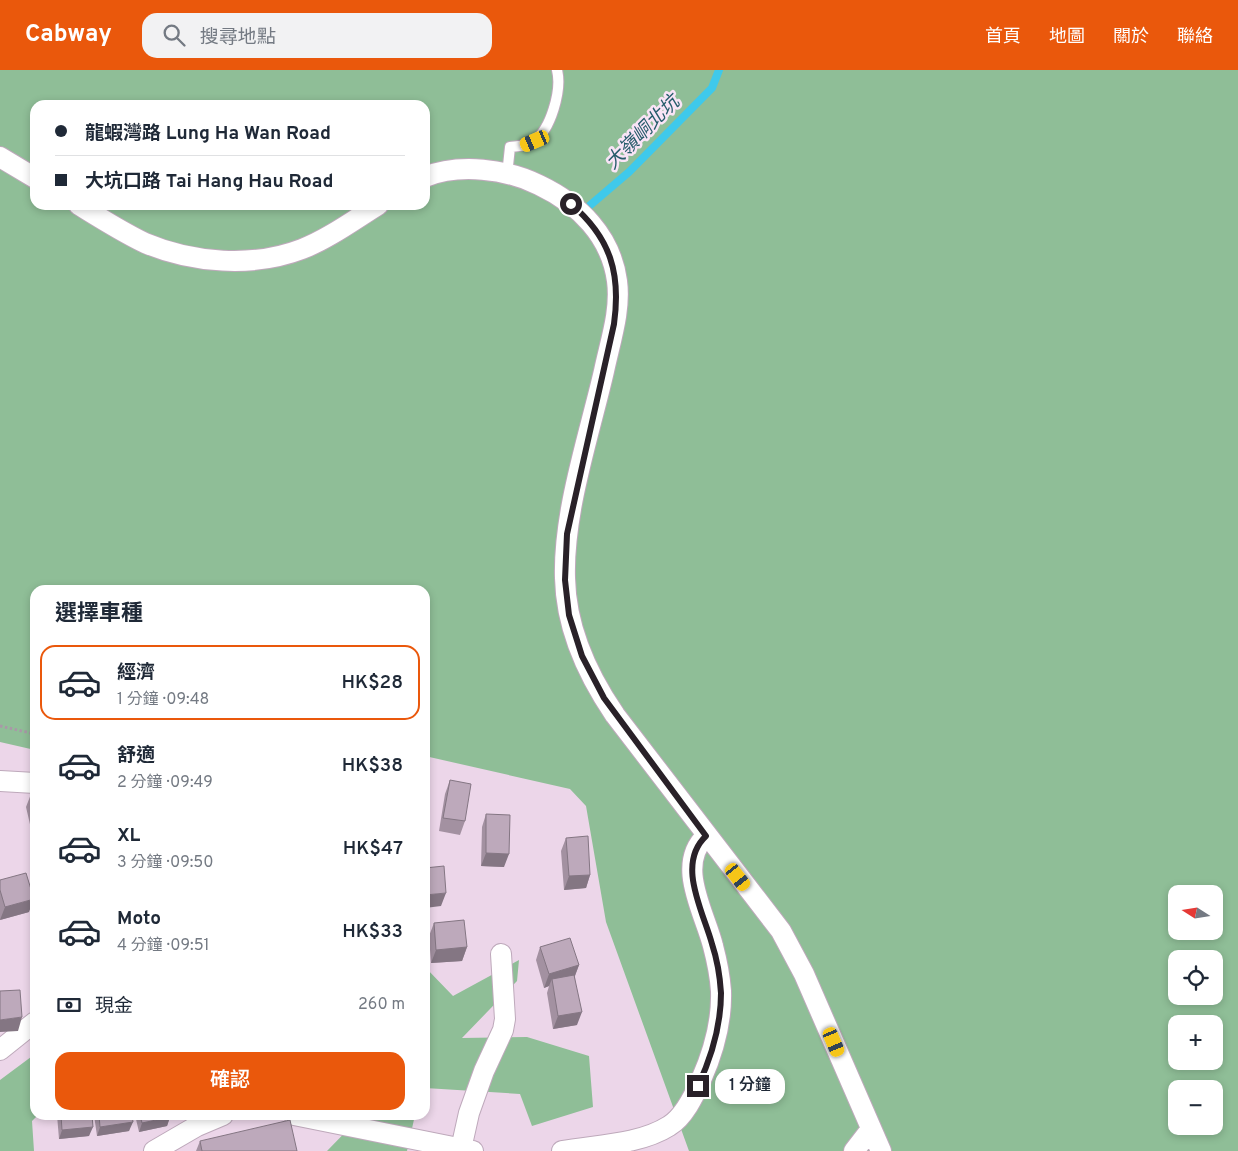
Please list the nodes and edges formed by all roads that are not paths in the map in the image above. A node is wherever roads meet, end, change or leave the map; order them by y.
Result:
1 (557, 70) edge
2 (0, 157) edge
3 (30, 175) edge
4 (507, 175) junction
5 (430, 176) edge
6 (88, 210) edge
7 (369, 210) edge
8 (0, 781) edge
9 (30, 783) edge
10 (706, 836) junction
11 (501, 954) dead end
12 (30, 1026) edge
13 (0, 1050) edge
14 (211, 1120) edge
15 (319, 1120) edge
16 (871, 1128) junction
17 (467, 1150) edge
18 (154, 1151) edge
19 (562, 1151) edge
20 (854, 1151) edge
21 (880, 1151) edge

1 - 4 lane
2 - 3 street
4 - 5 street
4 - 10 street
6 - 7 street
8 - 9 street
10 - 16 street
10 - 19 street
11 - 17 street
12 - 13 street
14 - 18 street
15 - 17 street
16 - 20 street
16 - 21 street

